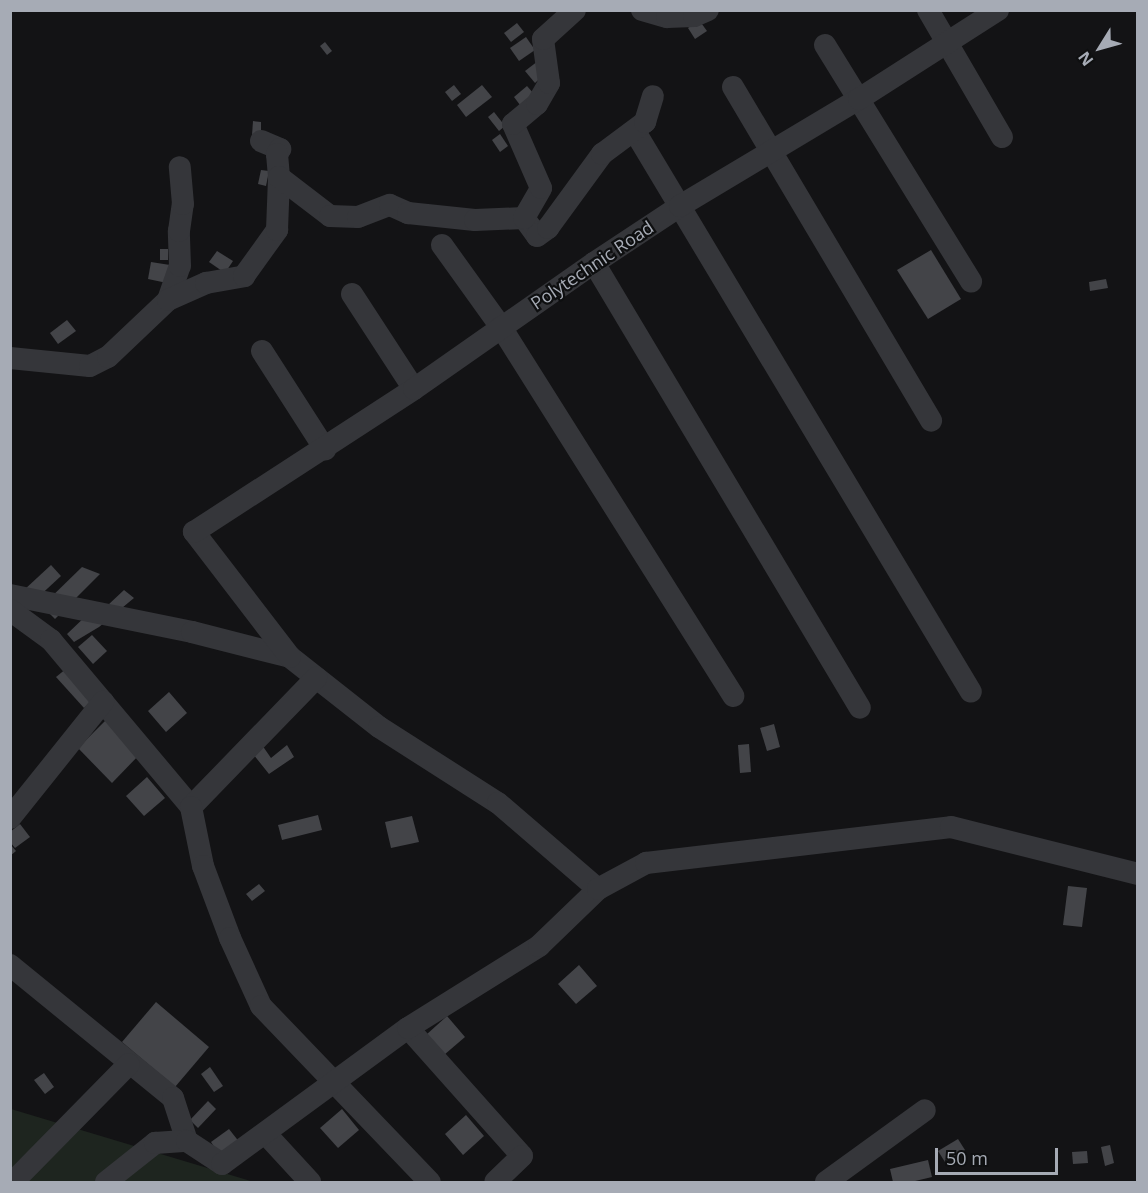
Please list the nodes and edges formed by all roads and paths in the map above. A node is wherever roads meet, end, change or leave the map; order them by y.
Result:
1 (575, 10) edge
2 (642, 10) edge
3 (708, 10) edge
4 (928, 10) edge
5 (998, 10) edge
6 (946, 42) junction
7 (825, 45) dead end
8 (733, 87) dead end
9 (653, 96) dead end
10 (859, 99) junction
11 (637, 135) dead end
12 (1002, 137) dead end
13 (261, 141) dead end
14 (771, 150) junction
15 (180, 167) dead end
16 (271, 187) junction
17 (680, 206) junction
18 (524, 218) junction
19 (442, 245) dead end
20 (594, 263) junction
21 (971, 280) dead end
22 (352, 294) dead end
23 (168, 300) junction
24 (501, 327) junction
25 (262, 351) dead end
26 (10, 358) edge
27 (414, 389) junction
28 (932, 421) dead end
29 (325, 449) junction
30 (10, 595) edge
31 (10, 610) edge
32 (291, 657) junction
33 (316, 678) junction
34 (971, 692) dead end
35 (733, 696) dead end
36 (104, 702) junction
37 (860, 708) dead end
38 (191, 807) junction
39 (10, 818) edge
40 (1137, 874) edge
41 (598, 890) junction
42 (10, 965) edge
43 (408, 1028) junction
44 (129, 1064) junction
45 (334, 1081) junction
46 (925, 1110) dead end
47 (265, 1133) junction
48 (187, 1141) junction
49 (128, 1173) edge
50 (16, 1181) edge
51 (106, 1182) edge
52 (310, 1182) edge
53 (430, 1182) edge
54 (495, 1182) edge
55 (826, 1182) edge

1 - 18 street
2 - 3 street
4 - 6 street
5 - 6 street, Polytechnic Road
6 - 10 street, Polytechnic Road
6 - 12 street
7 - 10 street
8 - 14 street
9 - 18 street
10 - 14 street, Polytechnic Road
10 - 21 street
11 - 17 street
13 - 16 street
14 - 17 street, Polytechnic Road
14 - 28 street
15 - 23 street
16 - 18 street
16 - 23 street
17 - 20 street, Polytechnic Road
17 - 34 street
19 - 24 street
20 - 24 street, Polytechnic Road
20 - 37 street
22 - 27 street
23 - 26 street
24 - 27 street, Polytechnic Road
24 - 35 street
25 - 29 street
27 - 29 street, Polytechnic Road
29 - 32 street, Polytechnic Road
30 - 32 street
31 - 36 street
32 - 33 street
33 - 38 street
33 - 41 street
36 - 38 street
36 - 39 street
38 - 45 street
40 - 41 street
41 - 43 street
42 - 44 street
43 - 45 street
43 - 54 street
44 - 48 street
44 - 50 street
45 - 47 street
45 - 53 street
46 - 55 street
47 - 48 street
47 - 52 street
48 - 49 street
49 - 51 street

